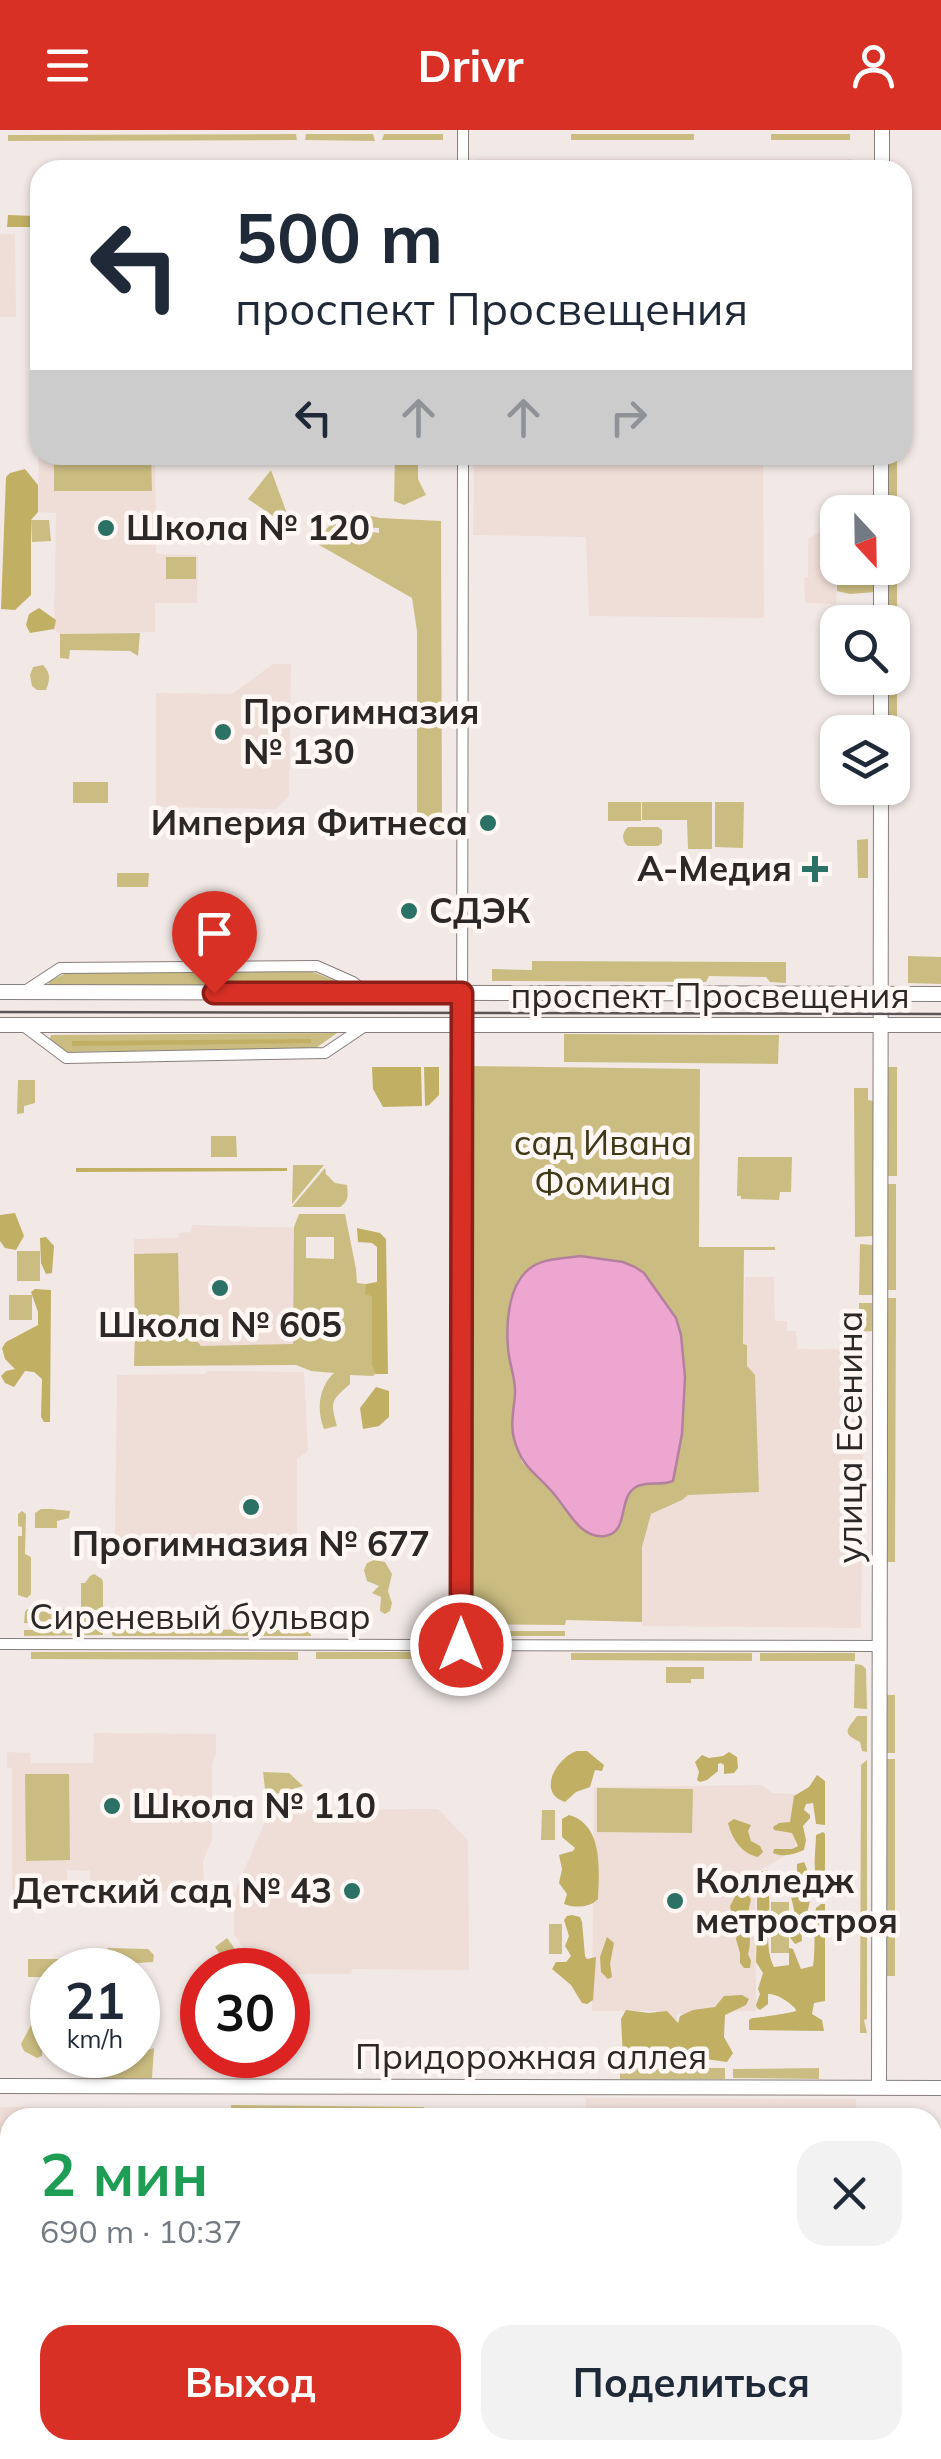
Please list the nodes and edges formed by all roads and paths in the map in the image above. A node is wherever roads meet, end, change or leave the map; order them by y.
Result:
1 (463, 130) edge
2 (882, 130) edge
3 (463, 160) edge
4 (882, 160) edge
5 (463, 465) edge
6 (882, 465) edge
7 (882, 495) edge
8 (881, 805) edge
9 (0, 992) edge
10 (22, 992) junction
11 (367, 993) junction
12 (462, 993) junction
13 (881, 994) junction
14 (941, 994) edge
15 (0, 1025) edge
16 (22, 1025) junction
17 (941, 1025) edge
18 (365, 1026) junction
19 (462, 1026) junction
20 (881, 1027) junction
21 (0, 1644) edge
22 (461, 1645) junction
23 (880, 1646) junction
24 (0, 2086) edge
25 (879, 2087) junction
26 (941, 2088) edge

1 - 3 street
2 - 4 street
5 - 12 street
6 - 7 street
8 - 13 street, улица Есенина
9 - 10 street, проспект Просвещения
10 - 11 street, проспект Просвещения
10 - 11 street
11 - 12 street, проспект Просвещения
12 - 13 street, проспект Просвещения
12 - 19 street
13 - 14 street, проспект Просвещения
13 - 20 street, улица Есенина
15 - 16 street, проспект Просвещения
16 - 18 street, проспект Просвещения
16 - 18 street
17 - 20 street, проспект Просвещения
18 - 19 street, проспект Просвещения
19 - 20 street, проспект Просвещения
19 - 22 street
20 - 23 street, улица Есенина
21 - 22 street, Сиреневый бульвар
22 - 23 street, Сиреневый бульвар
23 - 25 street, улица Есенина
24 - 25 street, Придорожная аллея
25 - 26 street, Придорожная аллея

